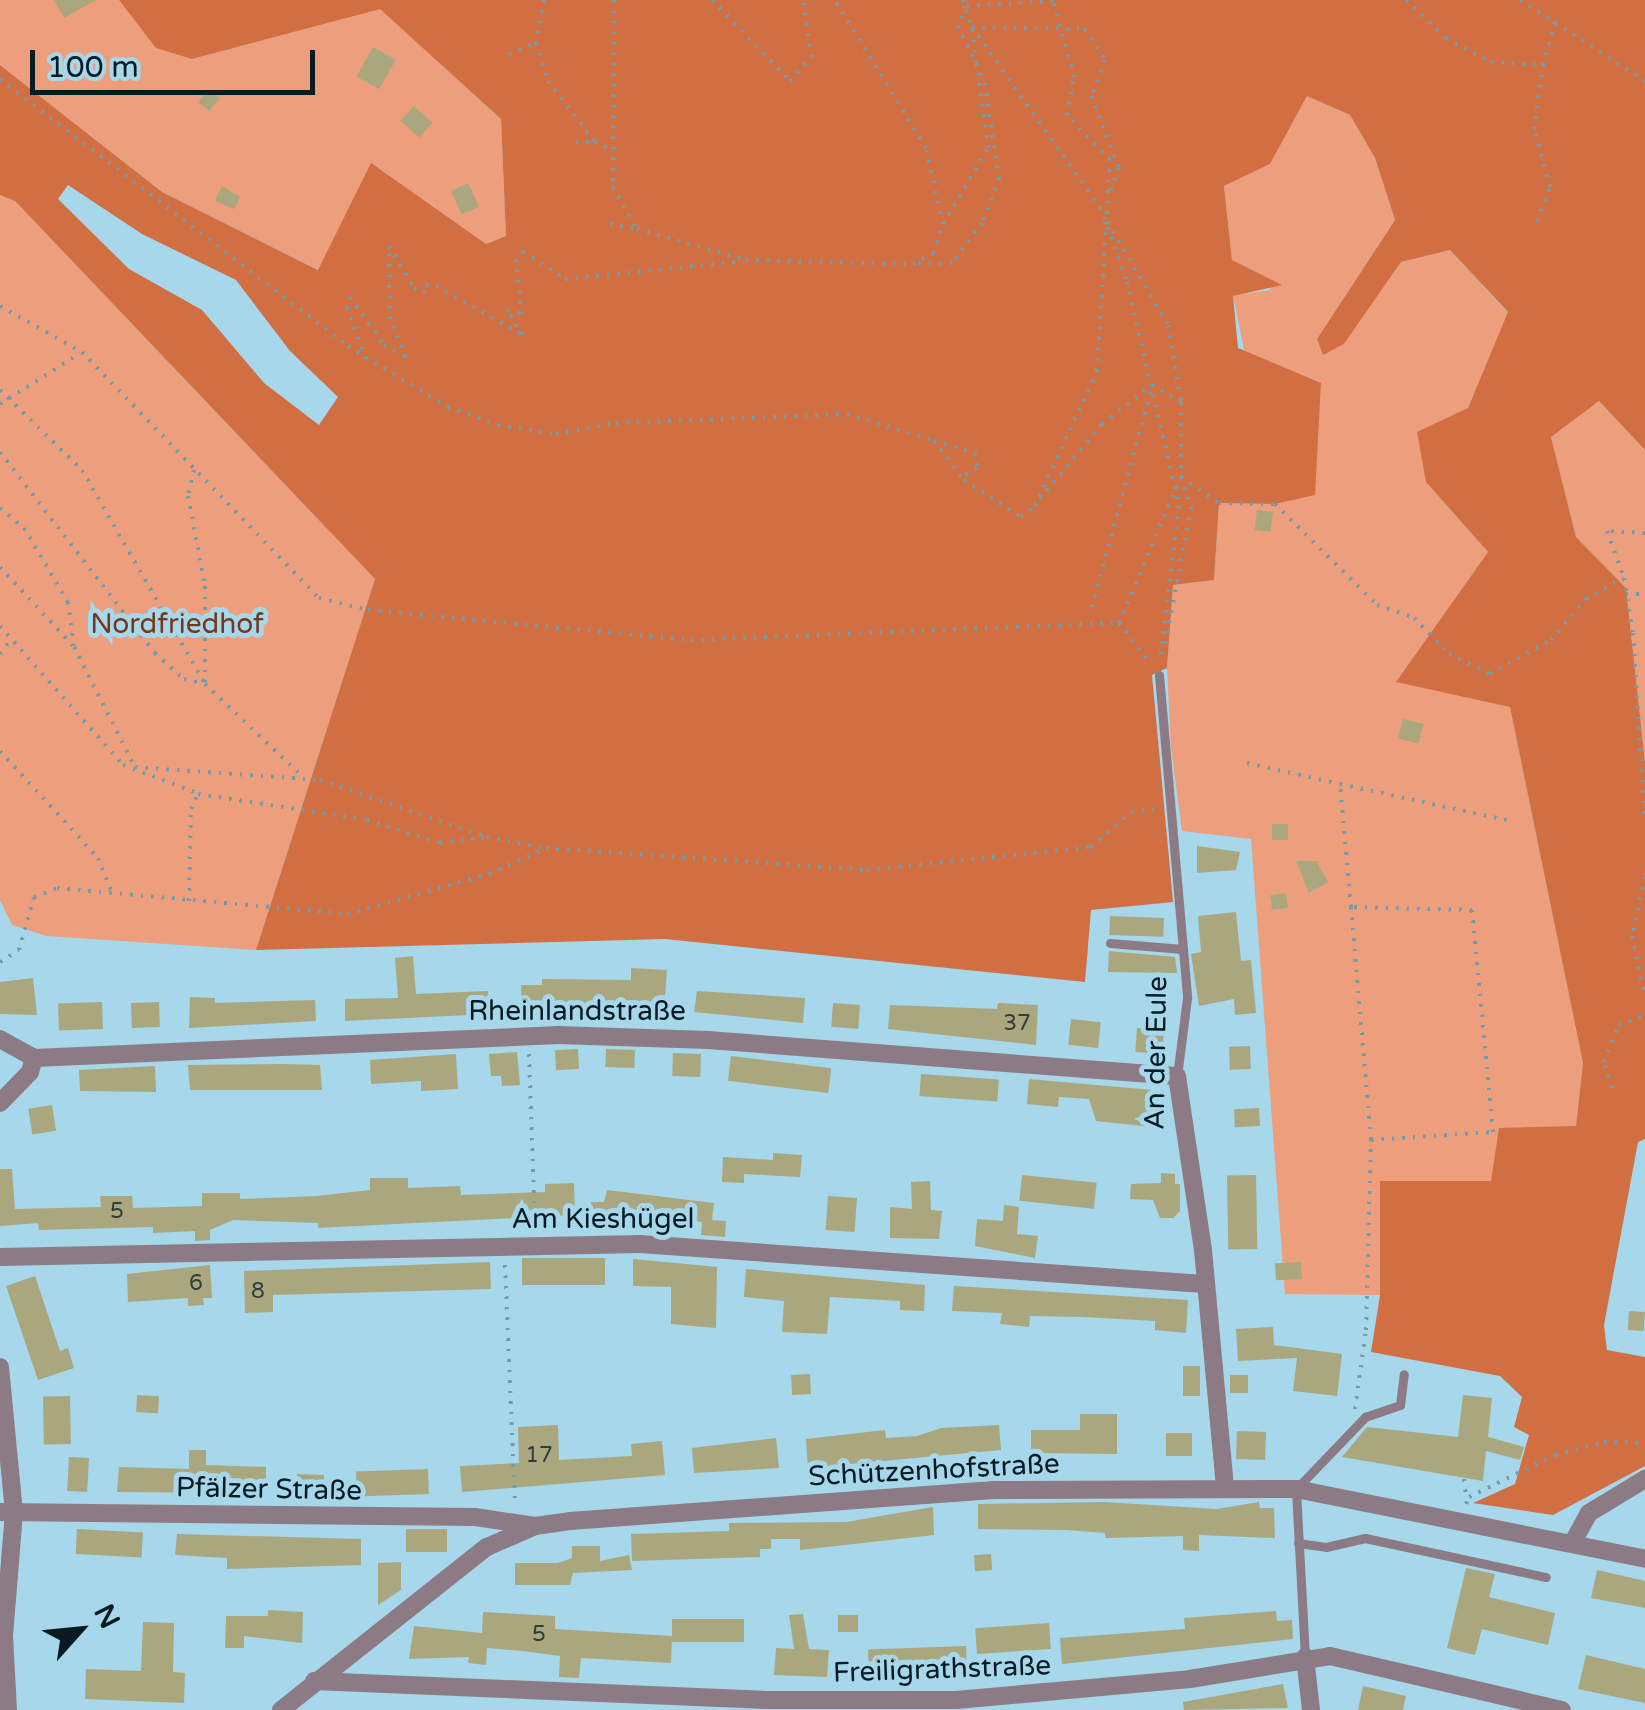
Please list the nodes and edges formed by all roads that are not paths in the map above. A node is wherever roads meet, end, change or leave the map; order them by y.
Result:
1 (1159, 675) road end
2 (1110, 943) dead end
3 (1183, 949) junction
4 (0, 1039) edge
5 (34, 1058) junction
6 (1177, 1076) junction
7 (0, 1103) edge
8 (0, 1258) edge
9 (1204, 1284) junction
10 (0, 1367) edge
11 (1404, 1374) dead end
12 (1645, 1479) edge
13 (1225, 1489) junction
14 (1296, 1489) junction
15 (7, 1512) edge
16 (535, 1526) junction
17 (1574, 1540) junction
18 (1298, 1543) junction
19 (1645, 1559) edge
20 (1546, 1577) dead end
21 (1305, 1657) junction
22 (314, 1681) junction
23 (8, 1710) edge
24 (281, 1710) edge
25 (1311, 1710) edge
26 (1562, 1710) edge

1 - 3 lane, An der Eule
2 - 3 lane
3 - 6 lane, An der Eule
4 - 5 street
5 - 6 street, Rheinlandstraße
5 - 7 street
6 - 9 street, An der Eule
8 - 9 street, Am Kieshügel
9 - 13 street, An der Eule
10 - 15 street
11 - 14 lane
12 - 17 street
13 - 14 street, Schützenhofstraße
13 - 16 street, Schützenhofstraße
14 - 17 street, Schützenhofstraße
14 - 18 lane
15 - 16 street, Pfälzer Straße
15 - 23 street
16 - 22 street, Schützenhofstraße
17 - 19 street, Schützenhofstraße
18 - 20 lane
18 - 21 lane
21 - 22 street, Freiligrathstraße
21 - 25 street
21 - 26 street, Freiligrathstraße
22 - 24 street, Schützenhofstraße

